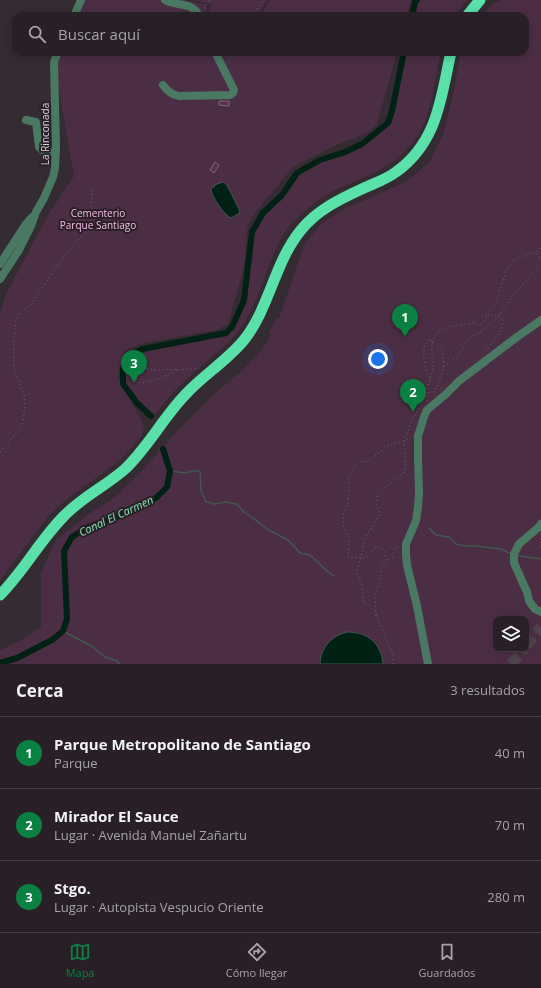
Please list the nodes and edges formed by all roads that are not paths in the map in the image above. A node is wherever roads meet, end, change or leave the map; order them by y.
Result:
1 (81, 0) edge
2 (165, 0) edge
3 (480, 0) edge
4 (76, 12) edge
5 (198, 12) edge
6 (470, 12) edge
7 (56, 56) edge
8 (217, 56) edge
9 (451, 56) edge
10 (163, 85) dead end
11 (26, 120) dead end
12 (56, 153) junction
13 (3, 265) edge
14 (0, 279) edge
15 (541, 320) edge
16 (541, 524) edge
17 (0, 595) edge
18 (541, 612) edge
19 (428, 664) edge

1 - 4 street
2 - 5 street
3 - 6 highway
7 - 12 street, La Rinconada
8 - 10 street
9 - 17 highway
11 - 12 street
12 - 13 street, La Rinconada
13 - 14 street, La Rinconada
15 - 19 street
16 - 18 street

